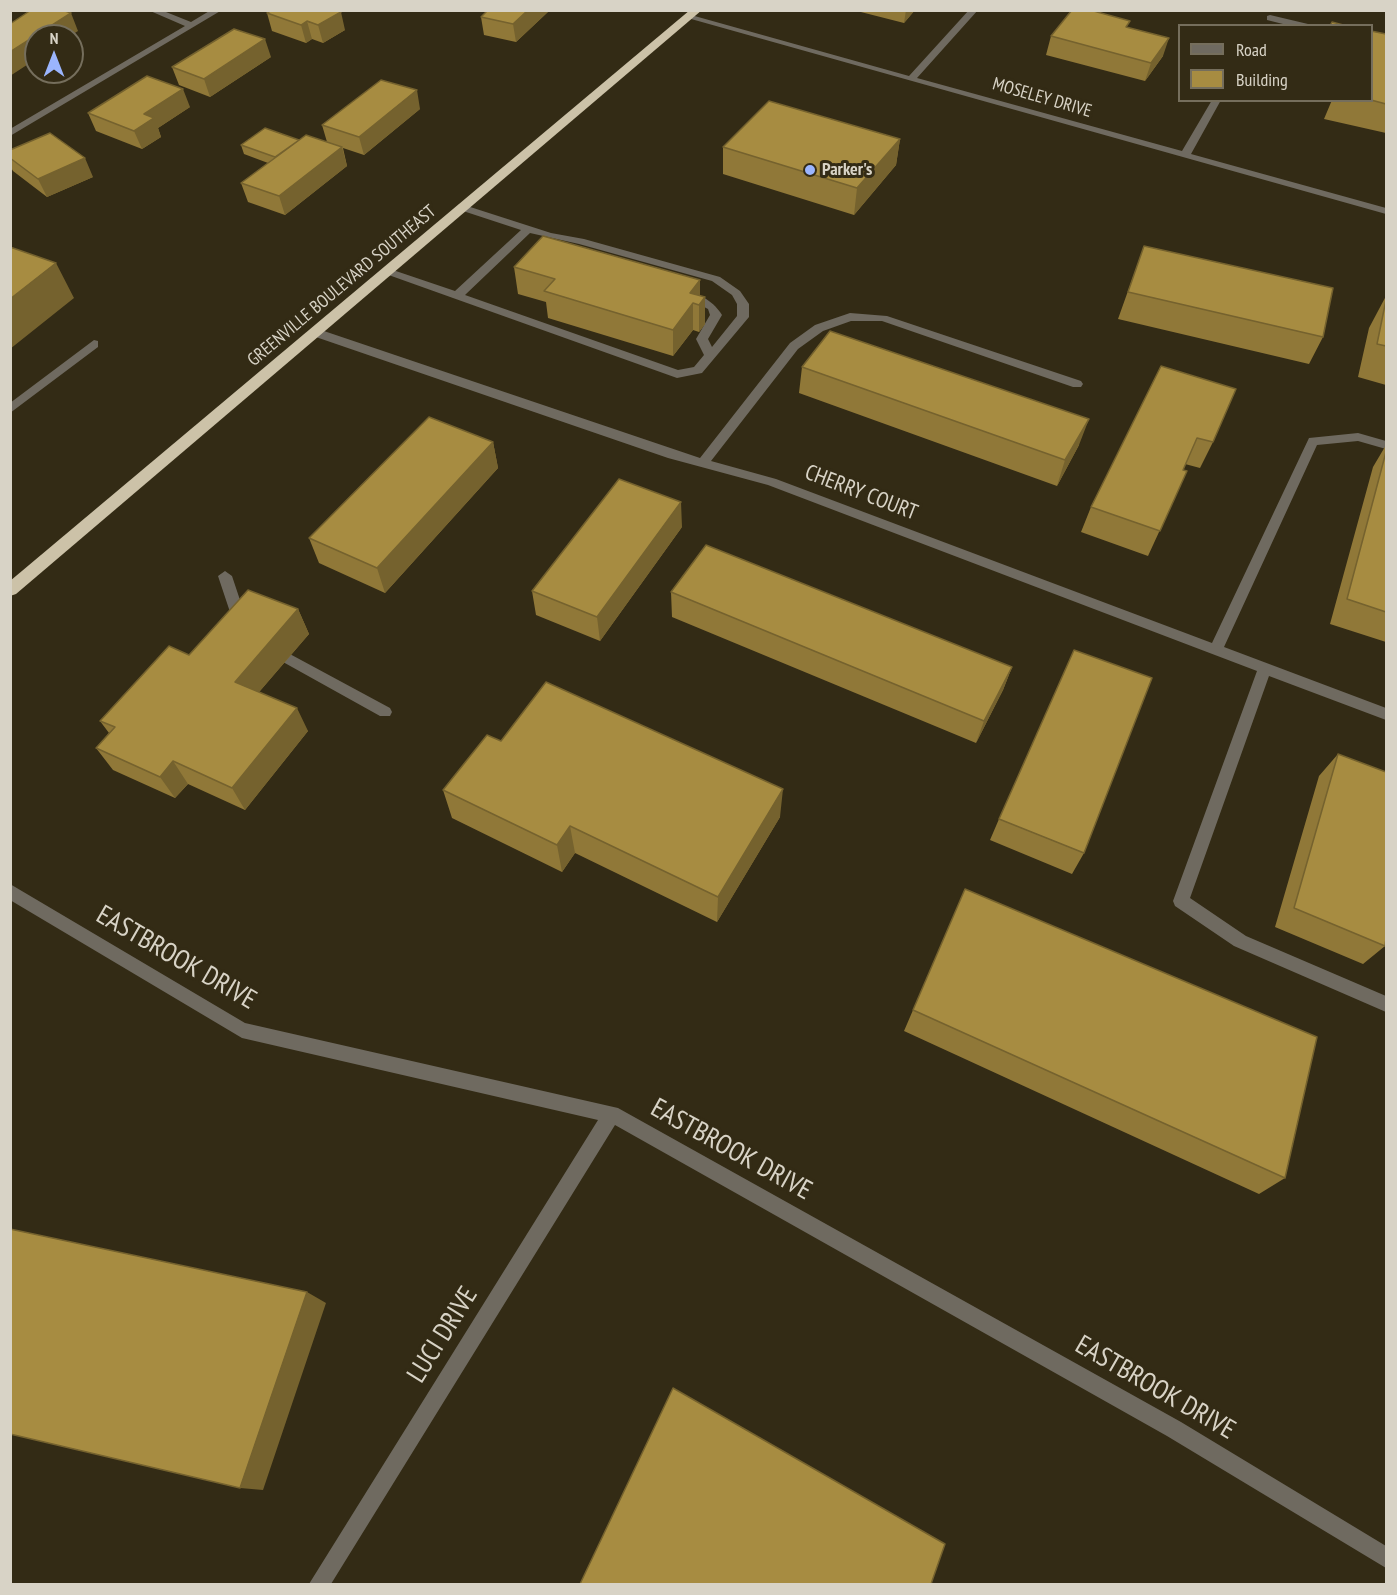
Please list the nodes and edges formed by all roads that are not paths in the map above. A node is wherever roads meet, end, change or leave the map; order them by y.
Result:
1 (152, 10) edge
2 (218, 10) edge
3 (974, 10) edge
4 (693, 14) edge
5 (1270, 18) edge
6 (1296, 24) edge
7 (193, 26) junction
8 (911, 79) junction
9 (1215, 102) edge
10 (10, 133) edge
11 (1185, 155) junction
12 (464, 208) junction
13 (1386, 211) edge
14 (529, 228) junction
15 (549, 236) junction
16 (566, 253) edge
17 (387, 272) junction
18 (674, 289) edge
19 (457, 297) junction
20 (314, 332) junction
21 (94, 344) dead end
22 (710, 356) junction
23 (1077, 384) dead end
24 (10, 409) edge
25 (1386, 445) edge
26 (702, 464) junction
27 (225, 576) dead end
28 (10, 590) edge
29 (244, 632) edge
30 (1216, 649) junction
31 (288, 658) dead end
32 (1265, 668) junction
33 (385, 712) dead end
34 (1386, 714) edge
35 (10, 891) edge
36 (1386, 1004) edge
37 (612, 1114) junction
38 (1386, 1558) edge
39 (319, 1584) edge

1 - 7 street
2 - 7 street
3 - 8 street
4 - 8 street, MOSELEY DRIVE
4 - 12 highway, GREENVILLE BOULEVARD SOUTHEAST
5 - 6 street
7 - 10 street
8 - 11 street, MOSELEY DRIVE
9 - 11 street
11 - 13 street, MOSELEY DRIVE
12 - 14 street
12 - 17 highway, GREENVILLE BOULEVARD SOUTHEAST
14 - 15 street
14 - 19 street
15 - 16 street
15 - 22 street
17 - 19 street
17 - 20 highway, GREENVILLE BOULEVARD SOUTHEAST
18 - 22 street
19 - 22 street
20 - 26 street, CHERRY COURT
20 - 28 highway, GREENVILLE BOULEVARD SOUTHEAST
21 - 24 street
23 - 26 street
25 - 30 street
26 - 30 street, CHERRY COURT
27 - 29 street
30 - 32 street, CHERRY COURT
31 - 33 street
32 - 34 street, CHERRY COURT
32 - 36 street
35 - 37 street, EASTBROOK DRIVE
37 - 38 street, EASTBROOK DRIVE
37 - 39 street, LUCI DRIVE

